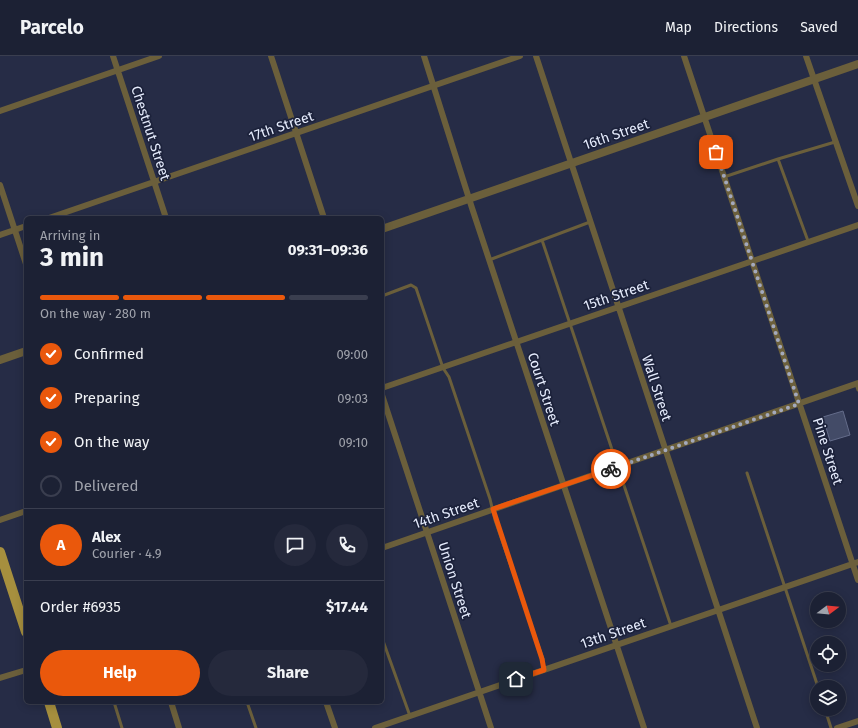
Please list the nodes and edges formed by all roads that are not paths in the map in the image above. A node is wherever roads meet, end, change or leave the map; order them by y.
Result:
1 (113, 56) edge
2 (159, 56) edge
3 (271, 56) edge
4 (424, 56) edge
5 (520, 56) edge
6 (536, 56) edge
7 (684, 56) edge
8 (806, 56) edge
9 (858, 64) edge
10 (118, 70) junction
11 (813, 79) junction
12 (434, 86) junction
13 (0, 111) edge
14 (705, 118) junction
15 (296, 134) junction
16 (835, 142) junction
17 (778, 159) junction
18 (571, 163) junction
19 (724, 177) junction
20 (154, 182) junction
21 (0, 185) edge
22 (469, 199) junction
23 (858, 206) edge
24 (55, 216) edge
25 (165, 216) edge
26 (323, 216) edge
27 (590, 222) junction
28 (858, 225) edge
29 (24, 227) edge
30 (384, 227) edge
31 (15, 230) junction
32 (0, 235) edge
33 (542, 240) junction
34 (808, 243) junction
35 (24, 258) edge
36 (489, 260) junction
37 (752, 262) junction
38 (384, 295) edge
39 (618, 308) junction
40 (569, 324) junction
41 (516, 342) junction
42 (24, 353) edge
43 (0, 359) edge
44 (443, 368) junction
45 (857, 386) edge
46 (384, 387) edge
47 (384, 400) edge
48 (799, 404) junction
49 (665, 451) junction
50 (618, 467) junction
51 (747, 473) dead end
52 (563, 486) junction
53 (493, 509) junction
54 (24, 512) edge
55 (0, 520) edge
56 (427, 532) junction
57 (384, 547) edge
58 (0, 552) edge
59 (855, 563) edge
60 (858, 580) edge
61 (785, 587) junction
62 (718, 609) junction
63 (24, 626) edge
64 (671, 626) junction
65 (384, 644) edge
66 (616, 645) junction
67 (544, 670) junction
68 (24, 671) edge
69 (0, 678) edge
70 (816, 680) edge
71 (479, 692) junction
72 (50, 704) edge
73 (115, 704) edge
74 (172, 704) edge
75 (248, 704) edge
76 (327, 704) edge
77 (410, 716) junction
78 (827, 716) edge
79 (858, 721) edge
80 (58, 728) edge
81 (122, 728) edge
82 (180, 728) edge
83 (256, 728) edge
84 (335, 728) edge
85 (376, 728) edge
86 (491, 728) edge
87 (644, 728) edge
88 (757, 728) edge
89 (831, 728) edge
90 (837, 728) edge

1 - 10 street, Chestnut Street
2 - 10 street
3 - 15 street
4 - 12 street, Court Street
5 - 12 street, 17th Street
6 - 18 street, Wall Street
7 - 14 street, Pine Street
8 - 11 street
9 - 11 street, 16th Street
10 - 13 street
10 - 20 street, Chestnut Street
11 - 14 street, 16th Street
11 - 16 street
12 - 15 street, 17th Street
12 - 22 street, Court Street
14 - 18 street, 16th Street
14 - 19 street, Pine Street
15 - 20 street, 17th Street
15 - 26 street
16 - 17 lane
16 - 23 street
17 - 19 lane
17 - 34 lane
18 - 22 street, 16th Street
18 - 27 street, Wall Street
19 - 37 street, Pine Street
20 - 24 street, 17th Street
20 - 25 street, Chestnut Street
21 - 31 street
22 - 30 street, 16th Street
22 - 36 street, Court Street
27 - 33 lane
27 - 39 street, Wall Street
28 - 34 street, 15th Street
29 - 31 street
31 - 32 street
31 - 35 street
33 - 36 lane
33 - 40 lane
34 - 37 street, 15th Street
36 - 41 street, Court Street
37 - 39 street, 15th Street
37 - 48 street, Pine Street
38 - 44 lane
39 - 40 street, 15th Street
39 - 49 street, Wall Street
40 - 41 street, 15th Street
40 - 50 lane
41 - 44 street, 15th Street
41 - 52 street, Court Street
42 - 43 street
44 - 46 street, 15th Street
44 - 53 lane
45 - 48 street, 14th Street
47 - 56 street, Union Street
48 - 49 street, 14th Street
48 - 59 street, Pine Street
49 - 50 street, 14th Street
49 - 62 street, Wall Street
50 - 52 street, 14th Street
50 - 64 lane
51 - 61 lane
52 - 53 street, 14th Street
52 - 66 street, Court Street
53 - 56 street, 14th Street
53 - 67 lane
54 - 55 street
56 - 57 street, 14th Street
56 - 71 street, Union Street
58 - 63 main road
59 - 60 street, Pine Street
59 - 61 street, 13th Street
61 - 62 street, 13th Street
61 - 70 lane
62 - 64 street, 13th Street
62 - 88 street, Wall Street
64 - 66 street, 13th Street
65 - 77 lane
66 - 67 street, 13th Street
66 - 87 street, Court Street
67 - 71 street, 13th Street
68 - 69 street
71 - 77 street, 13th Street
71 - 86 street, Union Street
72 - 80 main road
73 - 81 lane
74 - 82 street
75 - 83 lane
76 - 84 street
77 - 85 street, 13th Street
78 - 89 lane
79 - 90 street

